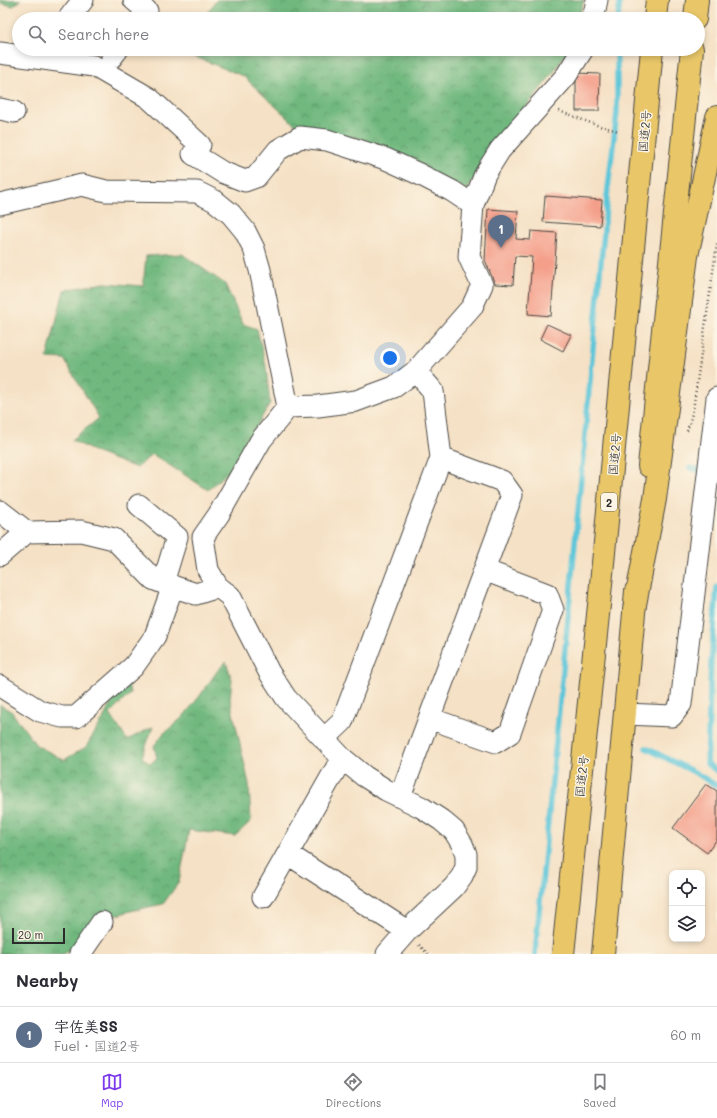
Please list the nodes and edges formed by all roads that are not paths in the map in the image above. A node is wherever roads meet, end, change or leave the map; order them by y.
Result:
1 (83, 0) edge
2 (598, 0) edge
3 (657, 0) edge
4 (697, 0) edge
5 (74, 12) edge
6 (595, 12) edge
7 (656, 12) edge
8 (696, 12) edge
9 (0, 53) edge
10 (12, 55) edge
11 (22, 56) edge
12 (579, 56) edge
13 (651, 56) edge
14 (691, 56) edge
15 (717, 117) edge
16 (208, 163) junction
17 (189, 192) junction
18 (0, 204) edge
19 (473, 205) junction
20 (416, 371) junction
21 (717, 398) edge
22 (288, 407) junction
23 (441, 458) junction
24 (139, 505) dead end
25 (0, 511) edge
26 (27, 532) junction
27 (0, 555) edge
28 (484, 570) junction
29 (168, 584) junction
30 (218, 586) junction
31 (634, 610) junction
32 (0, 686) edge
33 (625, 714) junction
34 (429, 718) junction
35 (324, 739) junction
36 (342, 758) junction
37 (400, 797) junction
38 (288, 854) junction
39 (264, 897) dead end
40 (102, 922) dead end
41 (407, 931) junction
42 (80, 954) edge
43 (387, 954) edge
44 (563, 954) edge
45 (603, 954) edge

1 - 5 street
2 - 6 street
3 - 7 highway
4 - 8 highway
9 - 10 street
11 - 16 street
12 - 19 street
13 - 44 highway, 国道2号 / 2
14 - 31 highway
15 - 31 highway
16 - 17 street
16 - 19 street
17 - 18 street
17 - 22 street
19 - 20 street
20 - 22 street
20 - 23 street
21 - 33 street
22 - 30 street
23 - 28 street
23 - 35 street
24 - 29 street
25 - 26 street
26 - 27 street
26 - 29 street
28 - 34 street
28 - 34 street
29 - 30 street
29 - 32 street
30 - 35 street
31 - 33 highway
33 - 45 highway
34 - 37 street
35 - 36 street
36 - 37 street
36 - 38 street
37 - 41 street
38 - 39 street
38 - 41 street
40 - 42 street
41 - 43 street

